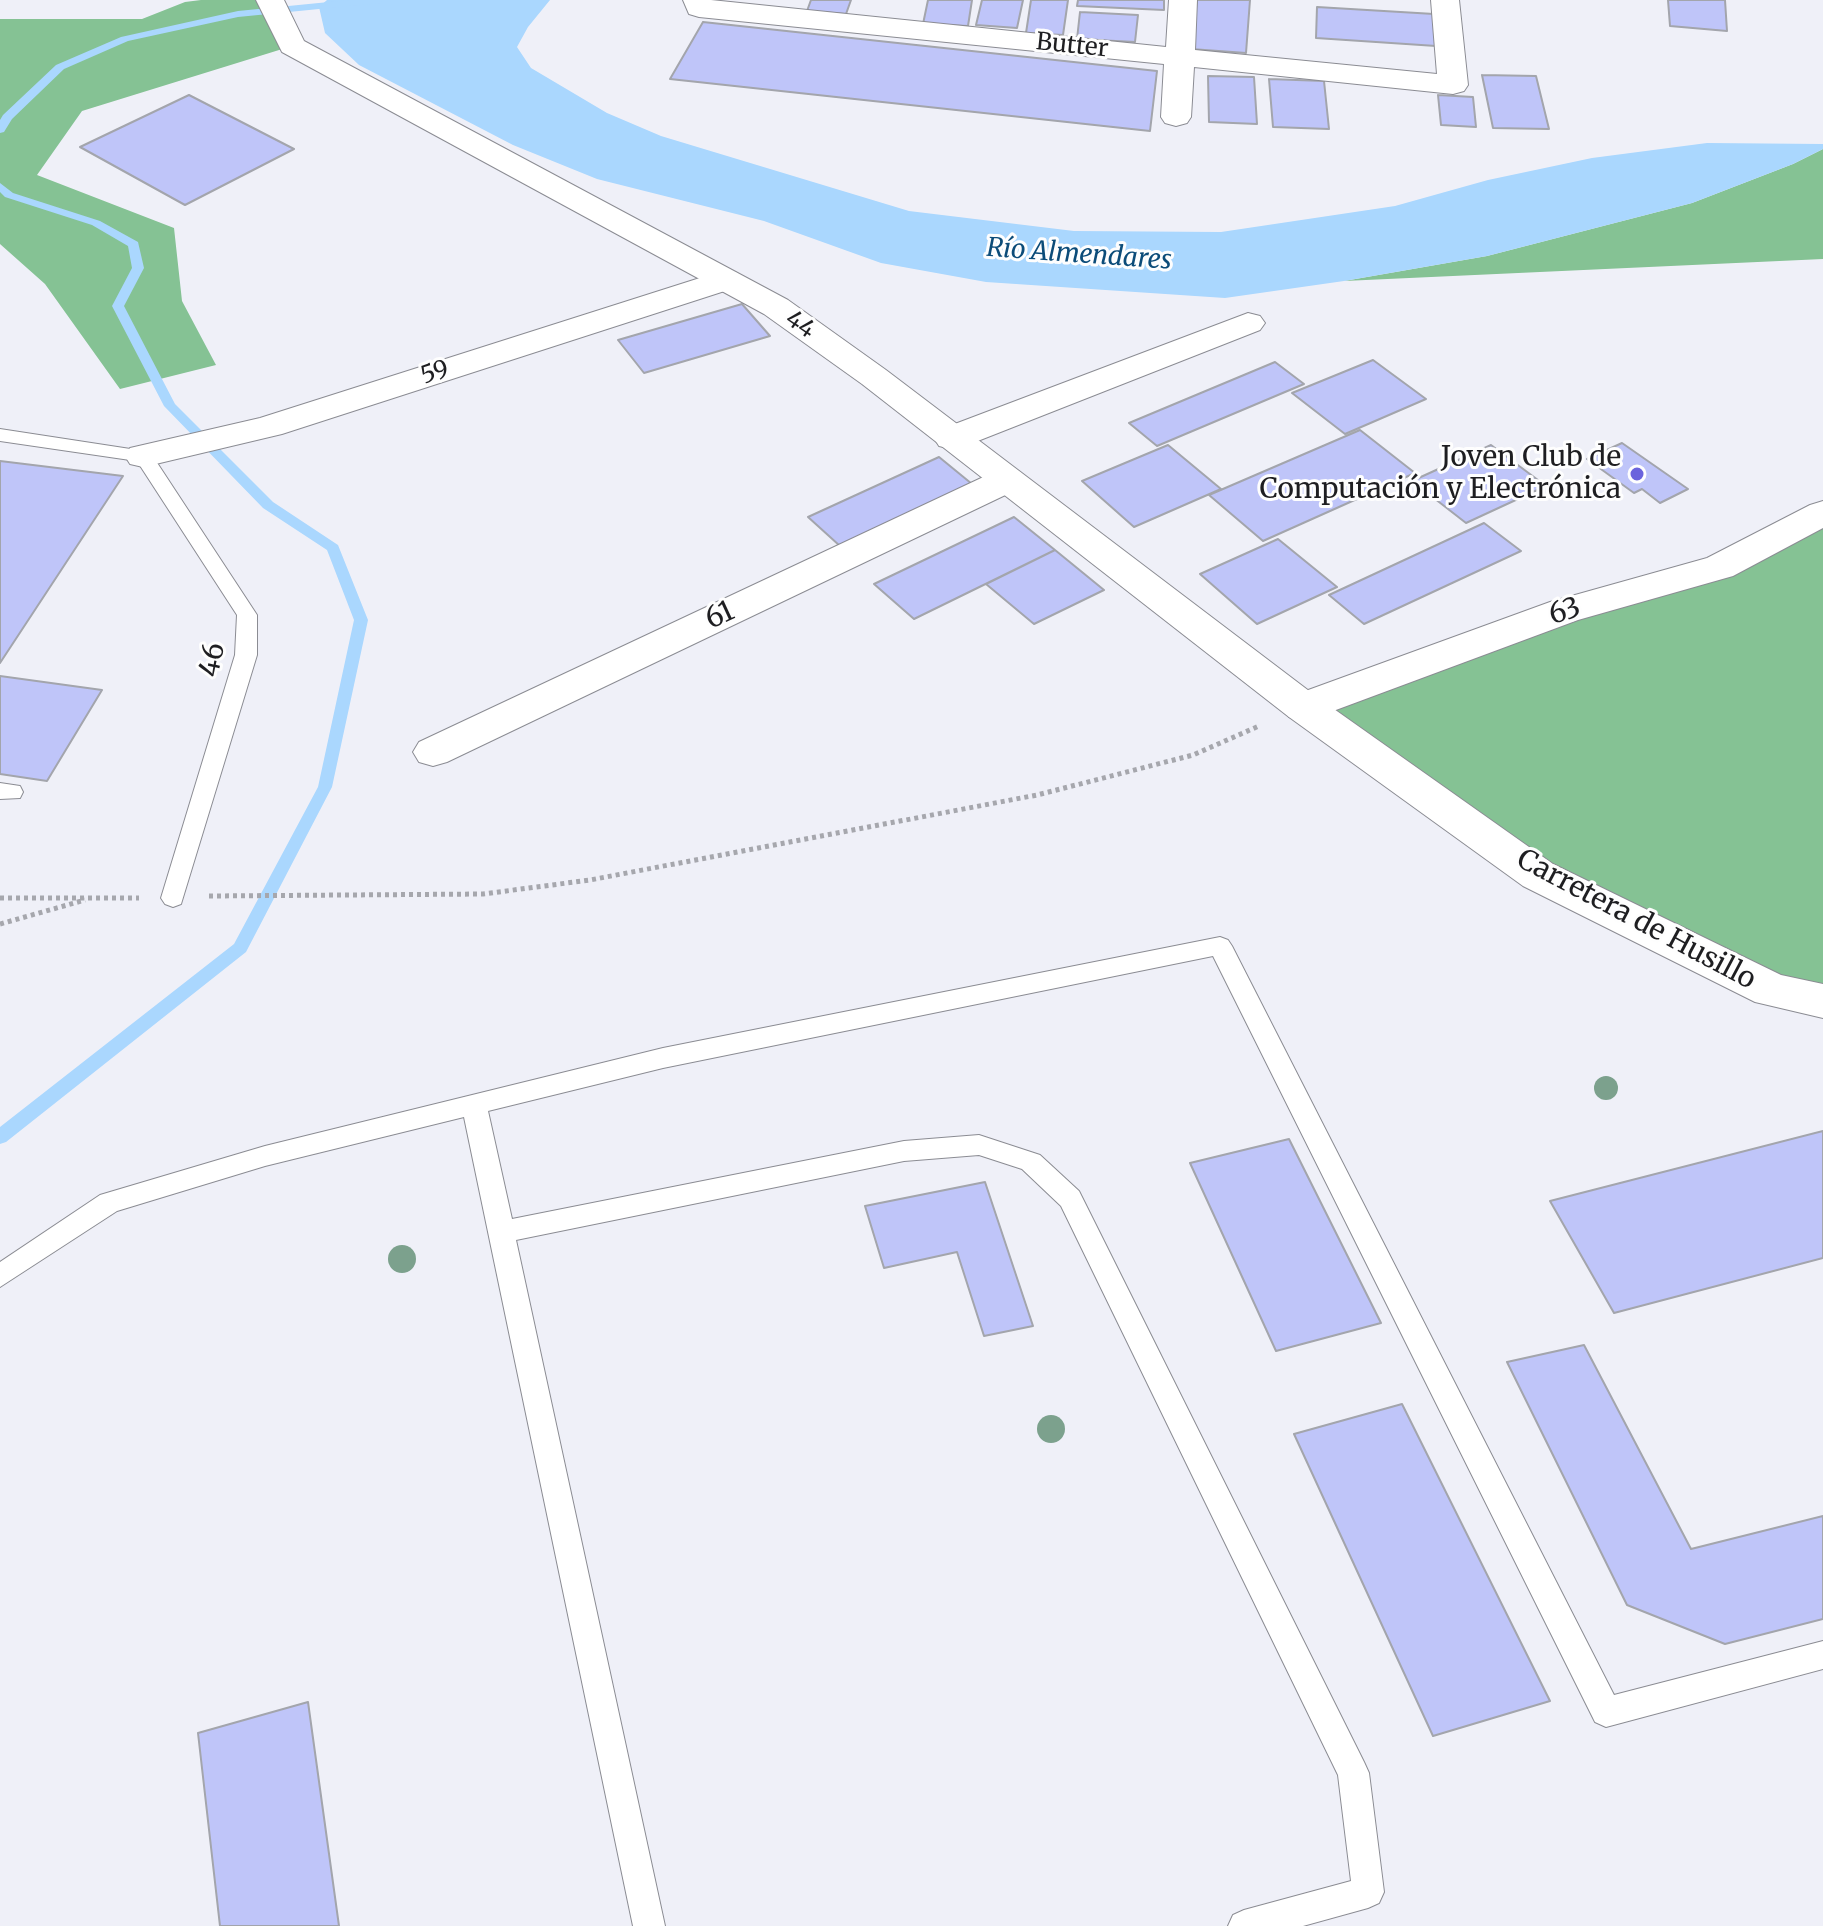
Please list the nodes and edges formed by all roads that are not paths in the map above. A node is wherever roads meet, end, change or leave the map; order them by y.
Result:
1 (697, 0) edge
2 (1183, 0) edge
3 (1445, 0) edge
4 (274, 9) edge
5 (1178, 57) junction
6 (1176, 117) dead end
7 (725, 280) junction
8 (1248, 323) dead end
9 (0, 435) edge
10 (952, 438) junction
11 (143, 456) junction
12 (1007, 480) junction
13 (1823, 513) edge
14 (1303, 707) junction
15 (433, 752) dead end
16 (173, 898) road end
17 (1823, 1001) edge
18 (474, 1104) junction
19 (501, 1232) junction
20 (0, 1276) edge
21 (1823, 1655) edge
22 (649, 1926) edge
23 (1244, 1926) edge

1 - 5 street, Butter
2 - 5 street
3 - 5 street, Butter
4 - 7 street, 44
5 - 6 street
7 - 10 street, 44
7 - 11 street, 59
8 - 10 street
9 - 11 lane
10 - 12 street, 44
11 - 16 lane, 46
12 - 14 street, 44
12 - 15 street, 61
13 - 14 street, 63
14 - 17 street, Carretera de Husillo
18 - 19 lane
18 - 20 lane
18 - 21 lane
19 - 22 lane
19 - 23 lane

